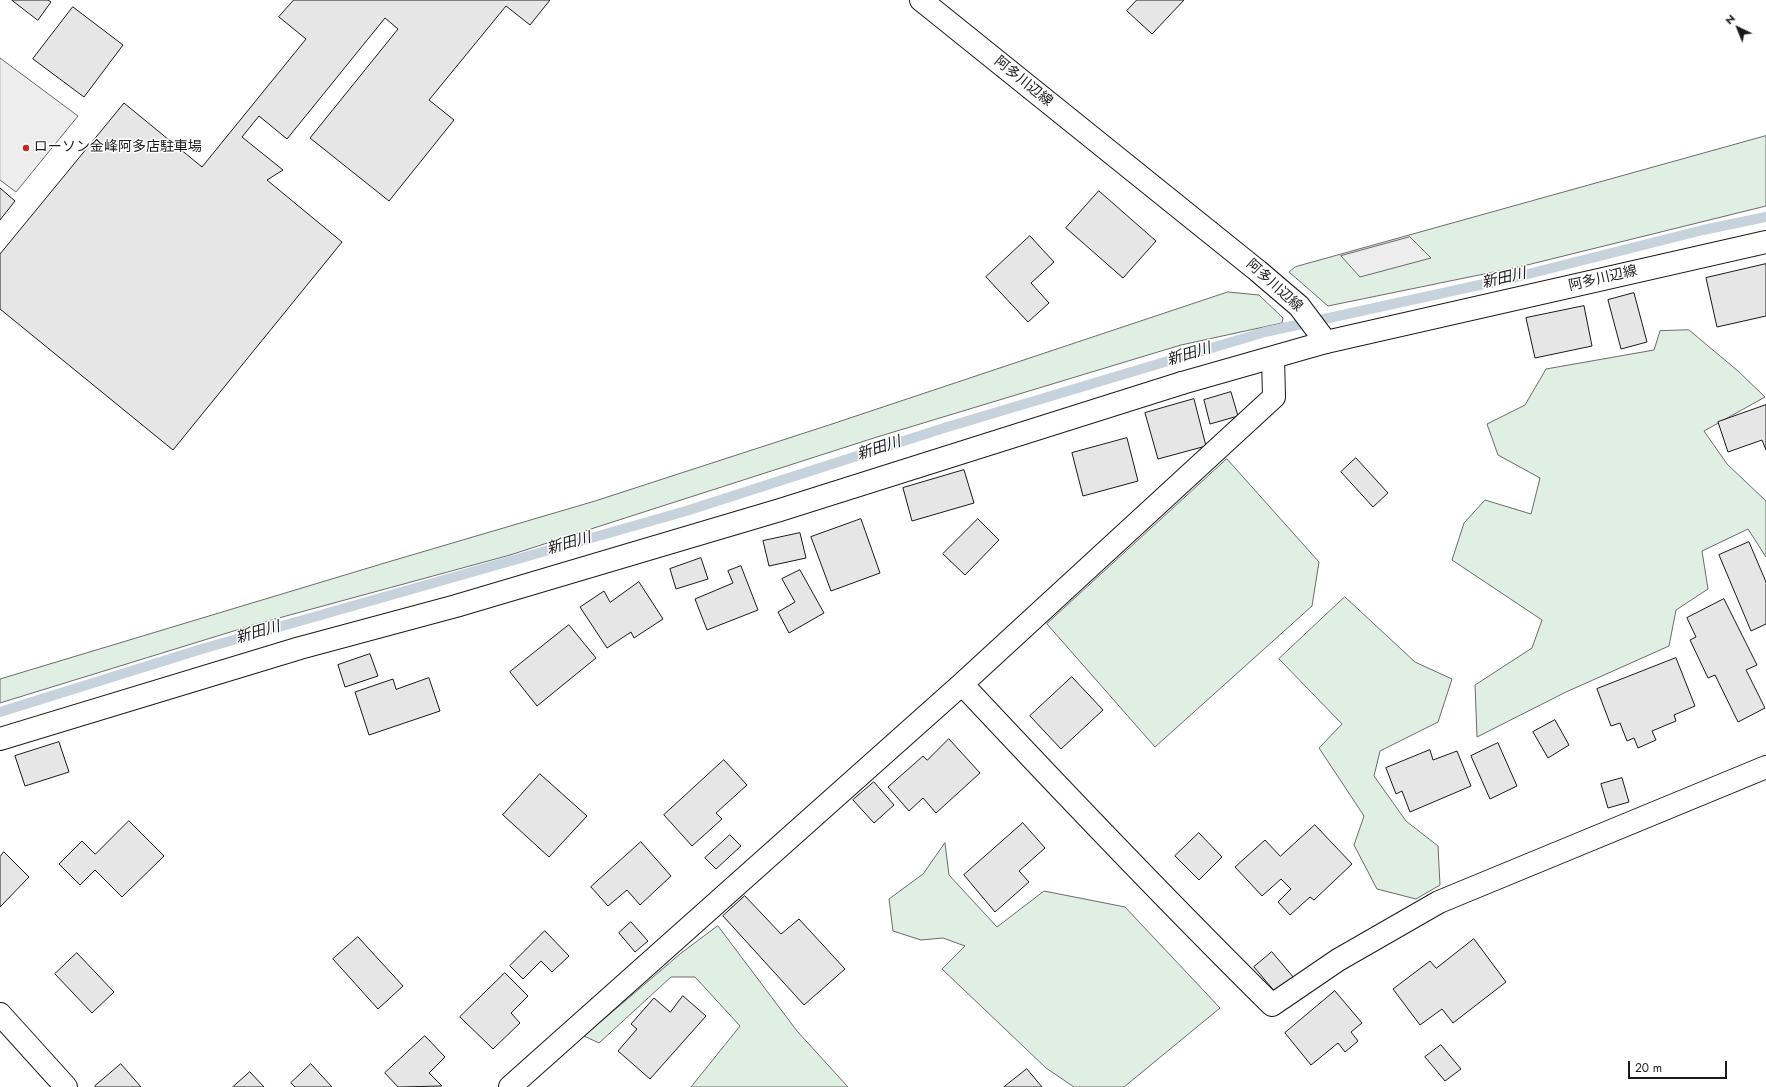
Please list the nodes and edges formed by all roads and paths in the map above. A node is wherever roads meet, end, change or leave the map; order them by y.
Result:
1 (921, 0) edge
2 (1766, 242) edge
3 (1322, 336) junction
4 (1274, 358) junction
5 (962, 684) junction
6 (0, 739) edge
7 (1766, 767) edge
8 (0, 1014) edge
9 (66, 1087) edge
10 (510, 1087) edge

1 - 3 street, 阿多川辺線
2 - 3 street, 阿多川辺線
3 - 4 street
4 - 5 street
4 - 6 street
5 - 7 street
5 - 10 street
8 - 9 street

